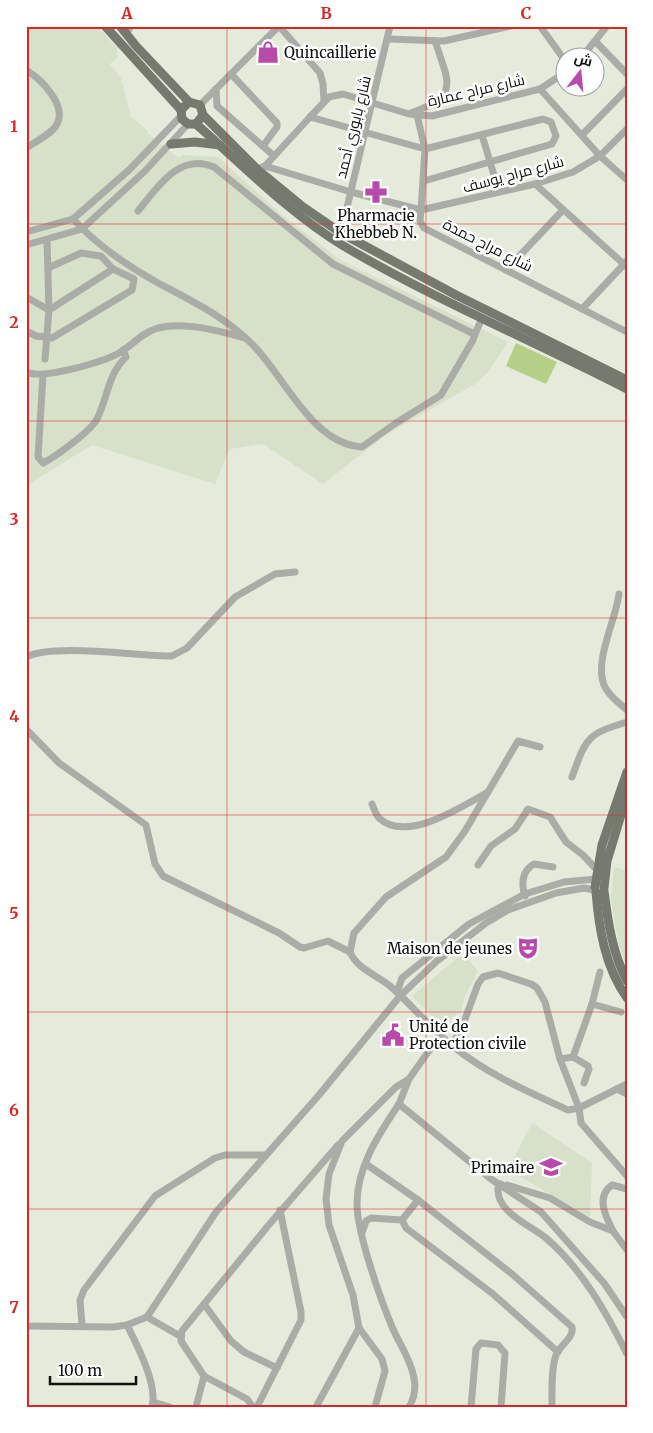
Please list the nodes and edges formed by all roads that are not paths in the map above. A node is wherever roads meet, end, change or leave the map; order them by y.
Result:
1 (104, 26) edge
2 (279, 26) edge
3 (390, 26) edge
4 (475, 26) edge
5 (511, 26) edge
6 (540, 26) edge
7 (607, 26) edge
8 (126, 29) edge
9 (472, 35) junction
10 (388, 39) junction
11 (435, 41) junction
12 (596, 42) junction
13 (556, 48) edge
14 (590, 48) edge
15 (26, 70) edge
16 (231, 74) junction
17 (627, 74) edge
18 (556, 78) edge
19 (216, 88) junction
20 (540, 88) junction
21 (627, 89) edge
22 (324, 101) junction
23 (190, 102) junction
24 (373, 102) junction
25 (200, 105) junction
26 (181, 113) junction
27 (409, 114) junction
28 (203, 115) junction
29 (417, 115) junction
30 (310, 117) junction
31 (192, 124) junction
32 (627, 129) edge
33 (364, 132) junction
34 (482, 135) junction
35 (582, 135) junction
36 (171, 144) junction
37 (220, 145) junction
38 (263, 146) junction
39 (26, 148) edge
40 (425, 149) junction
41 (274, 156) junction
42 (600, 156) junction
43 (490, 163) junction
44 (262, 168) junction
45 (627, 180) edge
46 (424, 181) junction
47 (535, 184) junction
48 (351, 192) junction
49 (499, 192) junction
50 (421, 210) junction
51 (138, 211) dead end
52 (562, 211) junction
53 (73, 218) junction
54 (82, 229) junction
55 (26, 232) edge
56 (341, 233) junction
57 (47, 240) junction
58 (26, 245) edge
59 (625, 264) edge
60 (48, 268) junction
61 (113, 269) junction
62 (506, 270) junction
63 (26, 297) edge
64 (582, 309) junction
65 (48, 310) junction
66 (482, 318) junction
67 (26, 331) edge
68 (627, 332) edge
69 (475, 334) junction
70 (47, 338) junction
71 (247, 338) junction
72 (123, 350) junction
73 (45, 359) dead end
74 (26, 372) edge
75 (43, 375) junction
76 (627, 380) edge
77 (627, 389) edge
78 (295, 572) dead end
79 (619, 594) dead end
80 (26, 657) edge
81 (627, 710) edge
82 (627, 722) edge
83 (26, 729) edge
84 (540, 747) dead end
85 (627, 772) edge
86 (572, 778) dead end
87 (489, 792) junction
88 (627, 795) edge
89 (372, 804) dead end
90 (478, 865) dead end
91 (553, 867) dead end
92 (598, 885) junction
93 (525, 894) junction
94 (527, 903) junction
95 (350, 952) junction
96 (600, 972) dead end
97 (402, 978) junction
98 (627, 981) edge
99 (387, 983) junction
100 (398, 994) junction
101 (627, 998) edge
102 (592, 1004) junction
103 (621, 1012) dead end
104 (440, 1035) junction
105 (451, 1046) junction
106 (573, 1056) junction
107 (560, 1059) junction
108 (410, 1079) junction
109 (584, 1083) dead end
110 (627, 1084) edge
111 (617, 1089) junction
112 (627, 1094) edge
113 (399, 1104) junction
114 (579, 1108) junction
115 (342, 1141) junction
116 (264, 1155) junction
117 (366, 1164) junction
118 (627, 1176) edge
119 (501, 1184) junction
120 (627, 1189) edge
121 (418, 1200) junction
122 (280, 1210) junction
123 (402, 1220) junction
124 (613, 1231) junction
125 (362, 1233) junction
126 (627, 1250) edge
127 (204, 1304) junction
128 (148, 1317) junction
129 (627, 1317) edge
130 (82, 1325) junction
131 (127, 1325) junction
132 (26, 1326) edge
133 (360, 1328) junction
134 (180, 1336) junction
135 (558, 1352) junction
136 (627, 1354) edge
137 (277, 1368) junction
138 (204, 1376) junction
139 (415, 1390) junction
140 (247, 1399) junction
141 (152, 1404) edge
142 (170, 1407) edge
143 (196, 1407) edge
144 (246, 1407) edge
145 (253, 1407) edge
146 (257, 1407) edge
147 (316, 1407) edge
148 (375, 1407) edge
149 (409, 1407) edge
150 (415, 1407) edge
151 (471, 1407) edge
152 (501, 1407) edge
153 (552, 1407) edge

1 - 26 main road
2 - 16 street
2 - 22 street
3 - 10 street, شارع بابوري أحمد
4 - 9 street
5 - 9 street
6 - 13 street
7 - 12 street
8 - 23 main road
9 - 11 street
10 - 11 street
10 - 24 street, شارع بابوري أحمد
11 - 27 street
12 - 14 street
12 - 17 street
15 - 39 street
16 - 19 street
16 - 38 street
18 - 20 street, شارع مراح عمارة
19 - 25 street
19 - 38 street
20 - 29 street, شارع مراح عمارة
20 - 35 street
21 - 35 street
22 - 24 street, شارع مراح عمارة
22 - 30 street
23 - 25 main road
23 - 26 main road
24 - 27 street, شارع مراح عمارة
24 - 33 street, شارع بابوري أحمد
25 - 28 main road
26 - 31 main road
26 - 53 street
27 - 29 street, شارع مراح عمارة
28 - 31 main road
28 - 44 main road
29 - 40 street
30 - 33 street
30 - 41 street
31 - 36 street
31 - 37 main road
32 - 42 street, شارع مراح يوسف
33 - 40 street
33 - 48 street, شارع بابوري أحمد
34 - 40 street
34 - 43 street
34 - 43 street
35 - 42 street
36 - 37 main road
36 - 54 street
37 - 66 main road
38 - 41 street
40 - 46 street
41 - 44 street
42 - 45 street
42 - 47 street, شارع مراح يوسف
43 - 46 street
43 - 49 street
44 - 48 street
44 - 56 main road
46 - 50 street
47 - 49 street, شارع مراح يوسف
47 - 52 street
48 - 50 street
48 - 56 street, شارع بابوري أحمد
49 - 50 street, شارع مراح يوسف
50 - 62 street, شارع مراح حمدة
51 - 69 street
52 - 59 street
52 - 62 street
53 - 54 street
53 - 55 street
54 - 57 street
54 - 71 street
56 - 76 main road
57 - 58 street
57 - 60 street
59 - 64 street
60 - 61 street
60 - 65 street
61 - 65 street
61 - 70 street
62 - 64 street, شارع مراح حمدة
63 - 65 street
64 - 68 street, شارع مراح حمدة
65 - 70 street
66 - 69 street
66 - 77 main road
67 - 70 street
69 - 71 street
70 - 73 street
71 - 72 street
72 - 75 street
72 - 75 street
74 - 75 street
78 - 80 street
79 - 81 street
82 - 86 street
83 - 95 street
84 - 87 street
85 - 92 main road
87 - 89 street
87 - 95 street
88 - 92 main road
90 - 92 street
91 - 93 street
92 - 93 street
92 - 94 street
92 - 98 main road
92 - 101 main road
93 - 94 street
93 - 97 street
94 - 100 street
95 - 99 street
96 - 102 street
97 - 99 street
97 - 100 street
99 - 100 street
100 - 104 street
100 - 116 street
102 - 103 street
102 - 106 street
104 - 105 street
104 - 108 street
105 - 107 street
105 - 114 street
106 - 107 street
106 - 109 street
107 - 114 street
108 - 113 street
108 - 115 street
110 - 111 street
111 - 112 street
111 - 114 street
113 - 117 street
113 - 119 street
114 - 118 street
115 - 122 street
115 - 133 street
116 - 128 street
116 - 130 street
117 - 121 street
117 - 125 street
119 - 124 street
119 - 129 street
119 - 136 street
120 - 124 street
121 - 123 street
121 - 135 street
122 - 127 street
122 - 137 street
123 - 125 street
123 - 135 street
124 - 126 street
125 - 139 street
127 - 134 street
127 - 137 street
128 - 131 street
128 - 134 street
130 - 131 street
130 - 132 street
131 - 141 street
133 - 147 street
133 - 148 street
134 - 138 street
135 - 153 street
137 - 146 street
138 - 140 street
138 - 143 street
139 - 149 street
139 - 150 street
140 - 144 street
140 - 145 street
141 - 142 street
151 - 152 street

